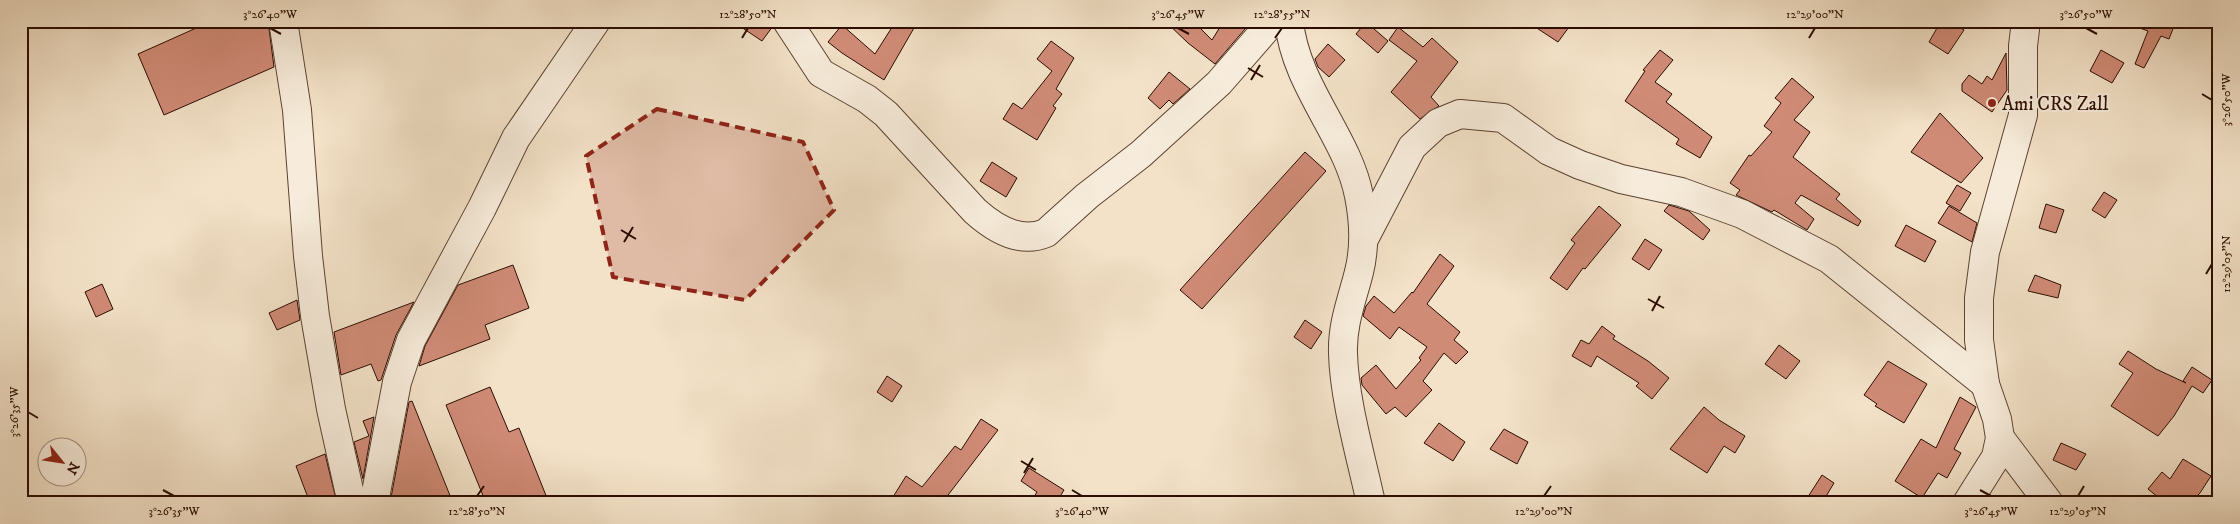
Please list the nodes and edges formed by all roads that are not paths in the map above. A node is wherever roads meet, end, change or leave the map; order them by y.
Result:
1 (283, 21) edge
2 (596, 21) edge
3 (787, 21) edge
4 (1273, 21) edge
5 (1289, 21) edge
6 (2026, 21) edge
7 (1364, 239) junction
8 (1984, 384) junction
9 (2000, 438) junction
10 (354, 503) edge
11 (374, 503) edge
12 (1370, 503) edge
13 (1967, 503) edge
14 (2049, 503) edge

1 - 10 street
2 - 11 street
3 - 4 street
5 - 7 street
6 - 8 street
7 - 8 street
7 - 12 street
8 - 9 street
9 - 13 street
9 - 14 street

